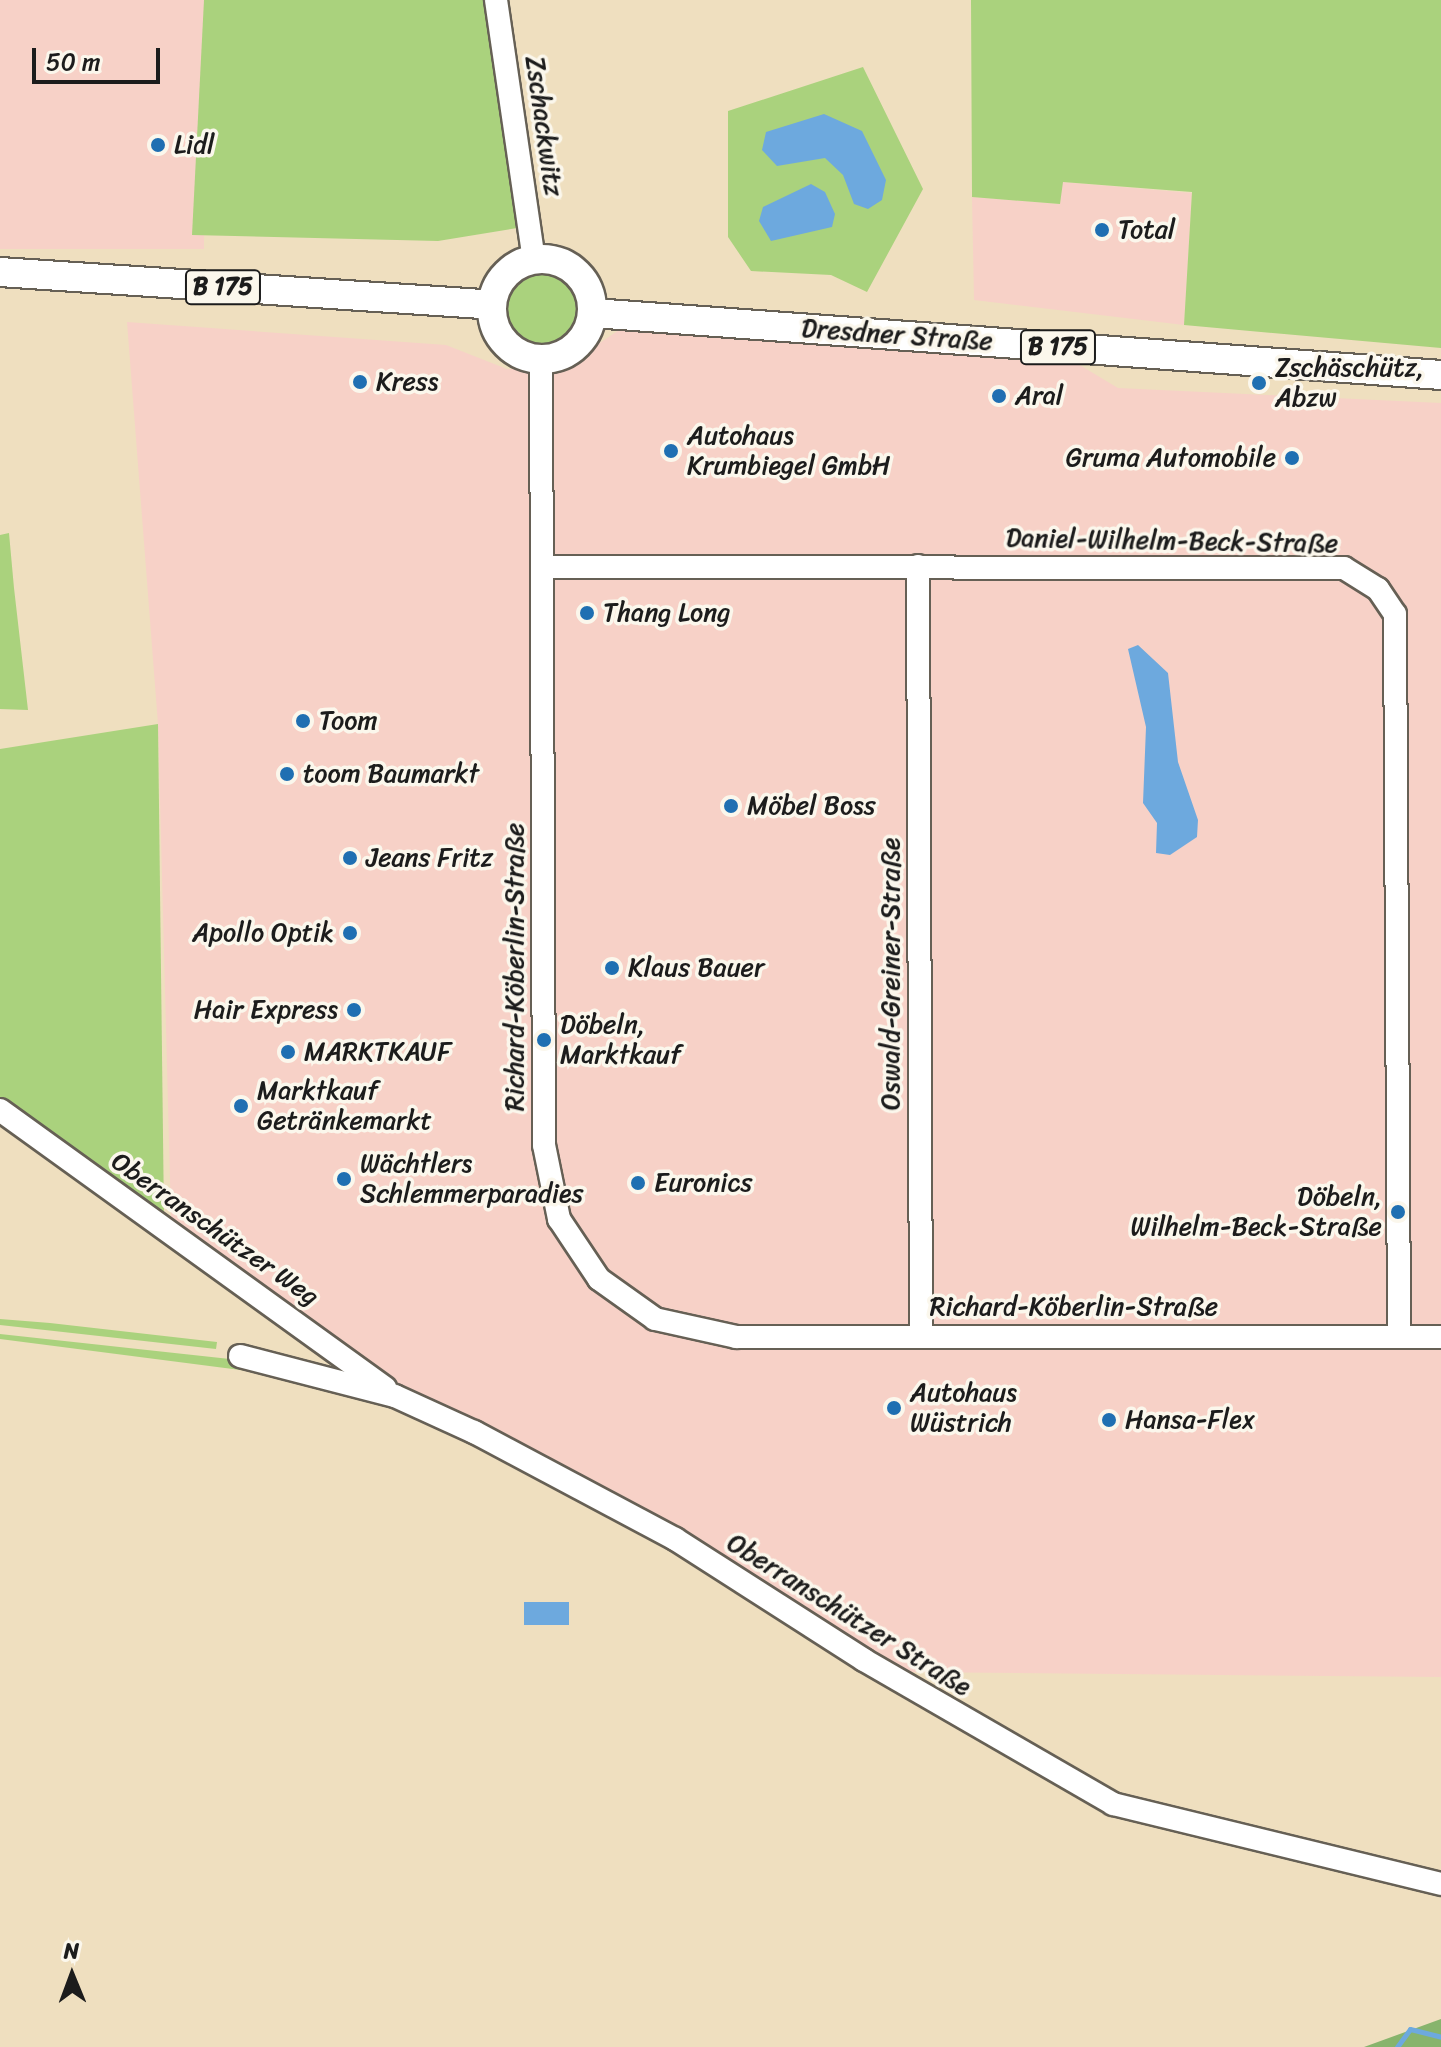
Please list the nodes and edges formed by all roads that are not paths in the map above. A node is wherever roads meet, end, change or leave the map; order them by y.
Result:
1 (496, 0) edge
2 (534, 259) junction
3 (0, 272) edge
4 (492, 305) junction
5 (593, 313) junction
6 (541, 359) junction
7 (1441, 375) edge
8 (918, 566) junction
9 (543, 567) junction
10 (0, 1110) edge
11 (921, 1335) junction
12 (1399, 1337) junction
13 (1441, 1337) edge
14 (240, 1356) dead end
15 (395, 1396) junction
16 (1441, 1884) edge

1 - 2 street, Zschackwitz
2 - 4 main road
2 - 5 main road
3 - 4 main road, B 175
4 - 6 main road
5 - 6 main road
5 - 7 main road, Dresdner Straße / B 175
6 - 9 street, Richard-Köberlin-Straße
8 - 9 street, Daniel-Wilhelm-Beck-Straße
8 - 11 street, Oswald-Greiner-Straße
8 - 12 street, Daniel-Wilhelm-Beck-Straße
9 - 11 street, Richard-Köberlin-Straße
10 - 15 street, Oberranschützer Weg
11 - 12 street, Richard-Köberlin-Straße
12 - 13 street, Richard-Köberlin-Straße
14 - 15 street, Oberranschützer Straße
15 - 16 street, Oberranschützer Straße

